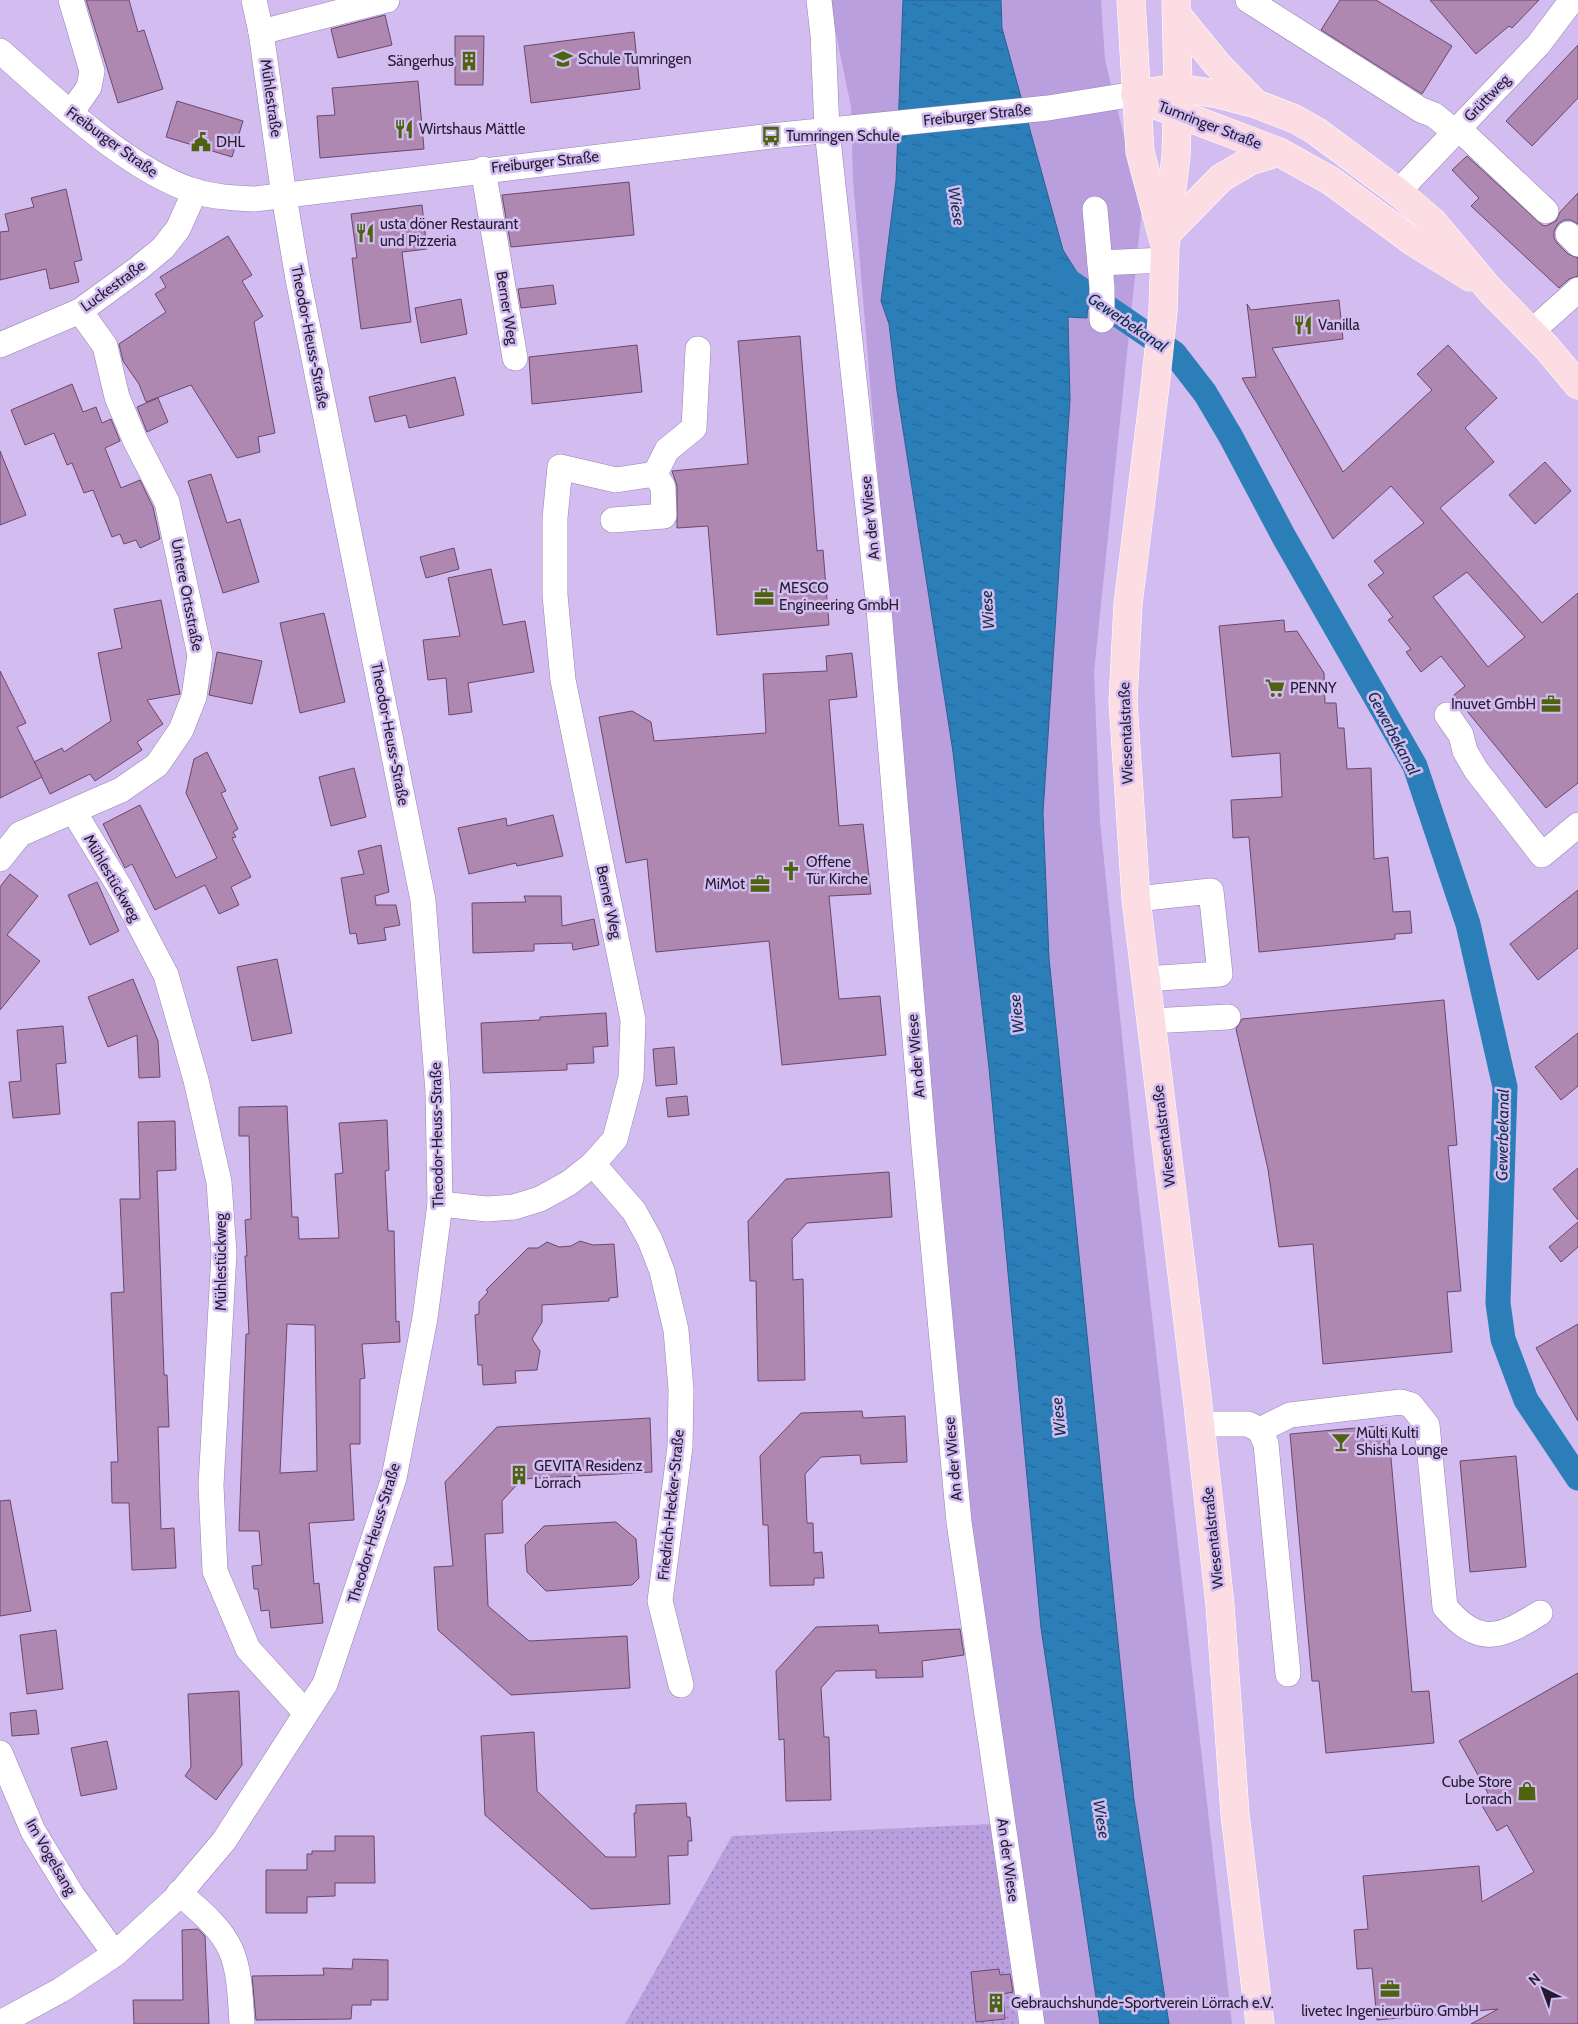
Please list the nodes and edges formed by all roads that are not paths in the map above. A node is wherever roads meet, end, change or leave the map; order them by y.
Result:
1 (71, 0) edge
2 (254, 0) edge
3 (387, 0) edge
4 (819, 0) edge
5 (1131, 0) edge
6 (1248, 0) edge
7 (1572, 0) edge
8 (1176, 8) edge
9 (261, 32) junction
10 (0, 51) edge
11 (1178, 88) junction
12 (1135, 94) junction
13 (1256, 104) junction
14 (72, 113) junction
15 (1176, 115) junction
16 (835, 129) junction
17 (1456, 130) junction
18 (1280, 152) junction
19 (483, 169) junction
20 (195, 191) junction
21 (1398, 192) junction
22 (284, 196) junction
23 (1095, 209) dead end
24 (1546, 211) dead end
25 (1374, 212) junction
26 (1166, 246) junction
27 (1100, 263) junction
28 (1490, 290) junction
29 (1578, 290) edge
30 (80, 311) junction
31 (1102, 320) dead end
32 (1531, 332) junction
33 (0, 345) edge
34 (698, 349) dead end
35 (515, 358) dead end
36 (1578, 385) edge
37 (655, 474) junction
38 (613, 520) dead end
39 (1447, 715) dead end
40 (74, 812) junction
41 (1578, 825) edge
42 (10, 835) edge
43 (0, 859) edge
44 (1136, 899) junction
45 (1145, 979) junction
46 (1228, 1017) dead end
47 (1150, 1021) junction
48 (593, 1164) junction
49 (440, 1204) junction
50 (1200, 1424) junction
51 (1260, 1430) junction
52 (1540, 1613) dead end
53 (1288, 1674) dead end
54 (681, 1686) dead end
55 (306, 1713) junction
56 (0, 1752) edge
57 (179, 1893) junction
58 (115, 1954) junction
59 (0, 2023) edge
60 (242, 2024) edge
61 (1032, 2024) edge
62 (1260, 2024) edge

1 - 14 street
2 - 9 street, Mühlestraße
3 - 9 street
4 - 16 street, An der Wiese
5 - 12 main road
6 - 17 street
7 - 17 street, Grüttweg
8 - 11 main road
8 - 13 main road
9 - 22 street, Mühlestraße
10 - 14 street, Freiburger Straße
11 - 12 main road, Tumringer Straße
11 - 13 main road, Tumringer Straße
11 - 15 main road
12 - 15 main road, Tumringer Straße
12 - 16 street, Freiburger Straße
12 - 26 main road
13 - 21 main road, Tumringer Straße
14 - 20 street, Freiburger Straße
15 - 18 main road, Tumringer Straße
15 - 26 main road
16 - 19 street, Freiburger Straße
16 - 61 street, An der Wiese
17 - 21 street, Grüttweg
17 - 24 street
18 - 25 main road, Tumringer Straße
18 - 26 main road
19 - 22 street, Freiburger Straße
19 - 35 street, Berner Weg
20 - 22 street, Freiburger Straße
20 - 30 street, Luckestraße
21 - 25 main road
21 - 28 main road, Tumringer Straße
22 - 49 street, Theodor-Heuss-Straße
23 - 27 street
25 - 28 main road, Tumringer Straße
26 - 27 street
26 - 44 main road, Wiesentalstraße
27 - 31 street
28 - 32 main road, Tumringer Straße
29 - 32 street
30 - 33 street, Luckestraße
30 - 40 street, Untere Ortsstraße
32 - 36 main road, Tumringer Straße
34 - 37 street
37 - 38 street
37 - 48 street, Berner Weg
39 - 41 street
40 - 42 street, Untere Ortsstraße
40 - 55 street, Mühlestückweg
42 - 43 street, Untere Ortsstraße
44 - 45 main road, Wiesentalstraße
44 - 45 street
45 - 47 main road, Wiesentalstraße
46 - 47 street
47 - 50 main road, Wiesentalstraße
48 - 49 street, Berner Weg
48 - 54 street, Friedrich-Hecker-Straße
49 - 55 street, Theodor-Heuss-Straße
50 - 51 street
50 - 62 main road, Wiesentalstraße
51 - 52 street
51 - 53 street
55 - 57 street, Theodor-Heuss-Straße
56 - 58 street, Im Vogelsang
57 - 58 street, Theodor-Heuss-Straße
57 - 60 street
58 - 59 street, Theodor-Heuss-Straße

